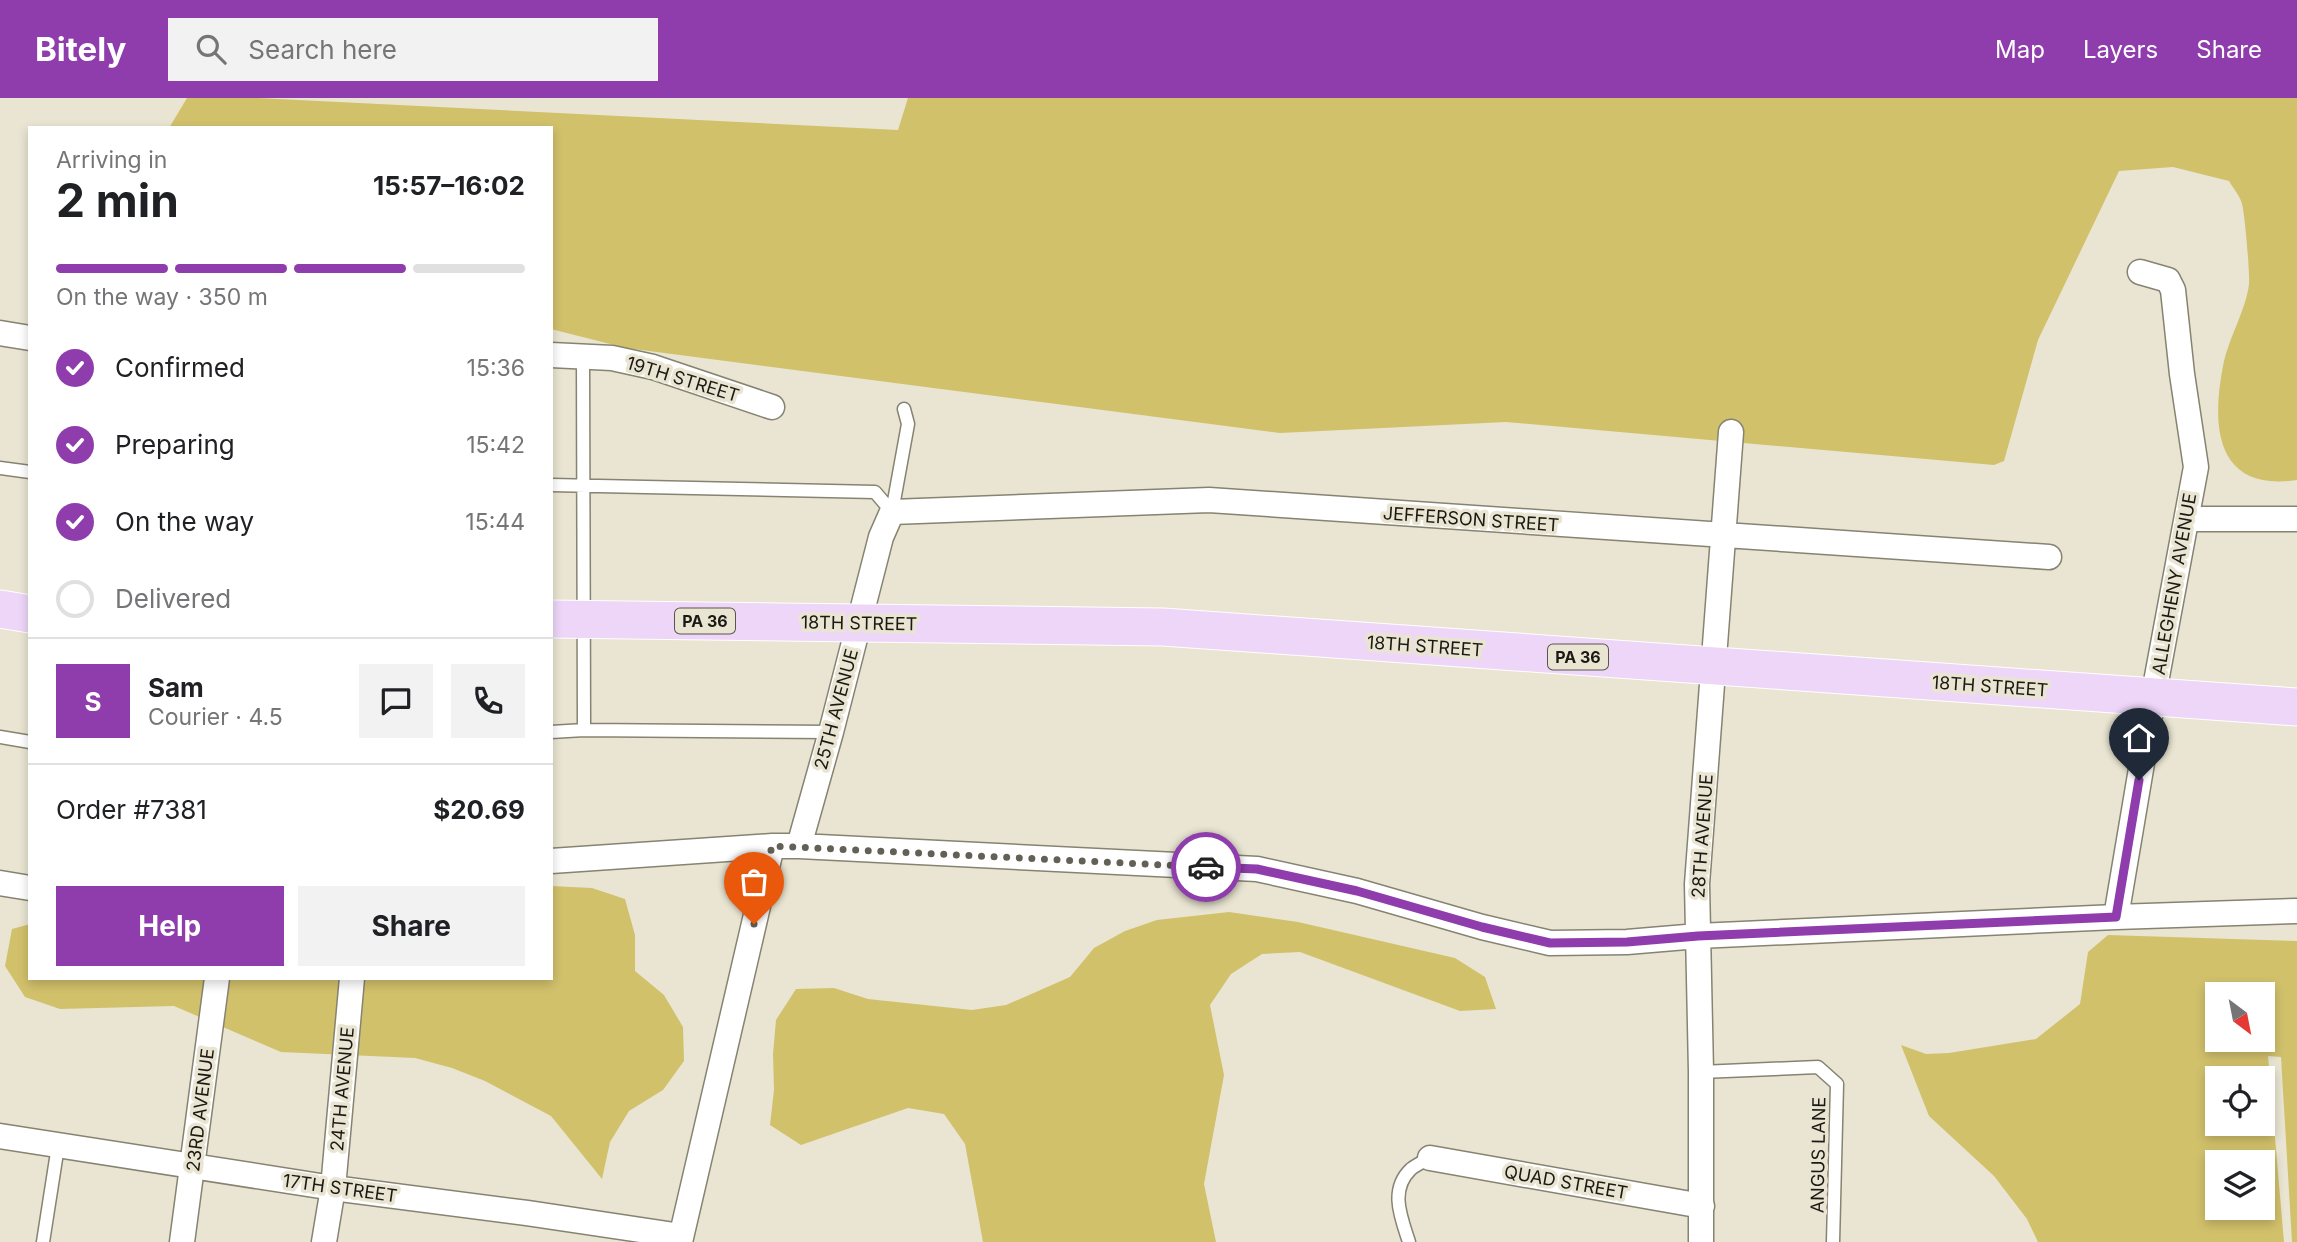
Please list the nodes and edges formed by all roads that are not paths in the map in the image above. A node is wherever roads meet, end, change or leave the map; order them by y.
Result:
1 (2140, 272) dead end
2 (0, 333) edge
3 (28, 338) edge
4 (553, 355) edge
5 (583, 356) junction
6 (772, 407) dead end
7 (904, 409) dead end
8 (1731, 432) dead end
9 (0, 468) edge
10 (28, 472) edge
11 (553, 485) edge
12 (582, 485) junction
13 (892, 512) junction
14 (2187, 519) junction
15 (2297, 519) edge
16 (1724, 536) junction
17 (2049, 556) dead end
18 (0, 608) edge
19 (28, 614) edge
20 (568, 619) edge
21 (858, 623) junction
22 (1714, 666) junction
23 (2153, 698) junction
24 (2297, 706) edge
25 (584, 730) junction
26 (553, 732) edge
27 (831, 732) junction
28 (0, 737) edge
29 (28, 742) edge
30 (772, 846) junction
31 (799, 846) junction
32 (553, 860) edge
33 (0, 883) edge
34 (28, 888) edge
35 (2297, 911) edge
36 (2116, 917) junction
37 (1698, 936) junction
38 (217, 980) edge
39 (352, 980) edge
40 (1701, 1072) junction
41 (0, 1136) edge
42 (58, 1146) junction
43 (1430, 1158) joint
44 (194, 1166) junction
45 (333, 1188) junction
46 (1702, 1206) junction
47 (681, 1239) edge
48 (43, 1242) edge
49 (182, 1242) edge
50 (324, 1242) edge
51 (1409, 1242) edge
52 (1701, 1242) edge
53 (1833, 1242) edge

1 - 14 street, ALLEGHENY AVENUE
2 - 3 street
4 - 5 street, 19TH STREET
5 - 6 street, 19TH STREET
5 - 12 lane
7 - 13 lane, 25TH AVENUE
8 - 16 street, 28TH AVENUE
9 - 10 lane
11 - 12 lane
12 - 13 lane
12 - 20 lane
13 - 16 street, JEFFERSON STREET
13 - 21 street, 25TH AVENUE
14 - 15 street
14 - 23 street, ALLEGHENY AVENUE
16 - 17 street, JEFFERSON STREET
16 - 22 street, 28TH AVENUE
18 - 19 main road
20 - 21 main road, 18TH STREET / PA 36
20 - 25 lane
21 - 22 main road, 18TH STREET / PA 36
21 - 27 street, 25TH AVENUE
22 - 23 main road, 18TH STREET / PA 36
22 - 37 street, 28TH AVENUE
23 - 24 main road, 18TH STREET / PA 36
23 - 36 street, ALLEGHENY AVENUE
25 - 26 lane
25 - 27 lane
27 - 31 street, 25TH AVENUE
28 - 29 lane
30 - 31 street
30 - 32 street
30 - 47 street
31 - 37 street
33 - 34 street
35 - 36 street
36 - 37 street
37 - 40 street, 28TH AVENUE
38 - 44 street, 23RD AVENUE
39 - 45 street, 24TH AVENUE
40 - 46 street, 28TH AVENUE
40 - 53 lane, ANGUS LANE
41 - 42 street, 17TH STREET
42 - 44 street, 17TH STREET
42 - 48 lane
43 - 46 street, QUAD STREET
43 - 51 lane
44 - 45 street, 17TH STREET
44 - 49 street, 23RD AVENUE
45 - 47 street, 17TH STREET
45 - 50 street, 24TH AVENUE
46 - 52 street, 28TH AVENUE

